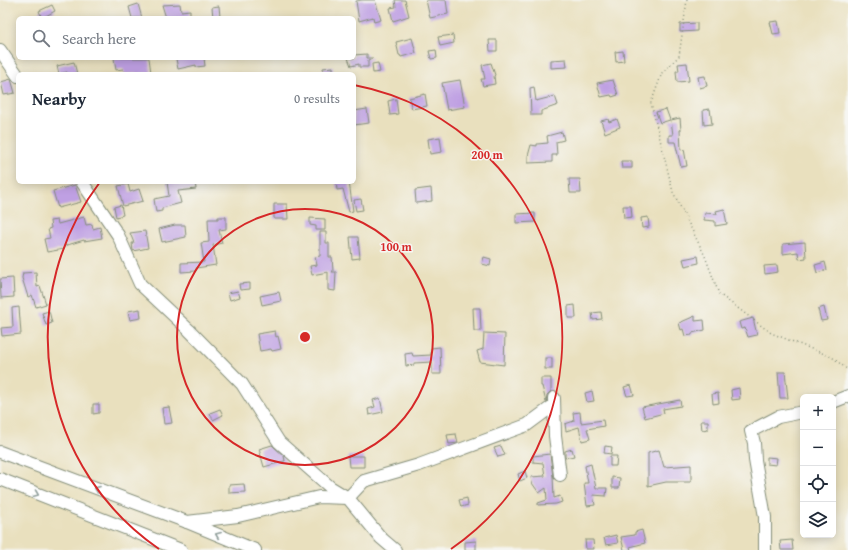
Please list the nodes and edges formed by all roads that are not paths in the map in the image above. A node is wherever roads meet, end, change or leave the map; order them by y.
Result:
1 (0, 50) edge
2 (16, 73) edge
3 (83, 184) edge
4 (848, 396) edge
5 (836, 401) edge
6 (800, 413) edge
7 (0, 452) edge
8 (560, 475) dead end
9 (0, 479) edge
10 (348, 498) junction
11 (187, 522) junction
12 (181, 550) edge
13 (254, 550) edge
14 (395, 550) edge
15 (765, 550) edge

1 - 2 street
3 - 10 street
4 - 5 street
6 - 15 street
11 -> 7 street
8 - 10 street
9 -> 12 street
10 - 11 street
10 - 14 street
13 -> 11 street

